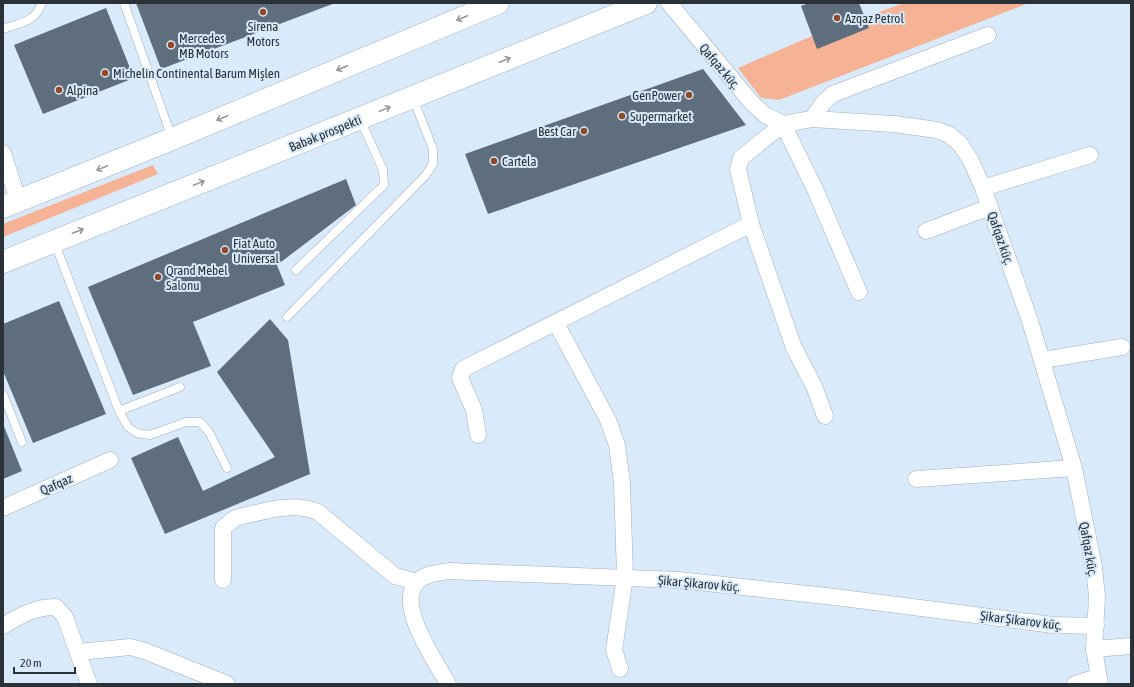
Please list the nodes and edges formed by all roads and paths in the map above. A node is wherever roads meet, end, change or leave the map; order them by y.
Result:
1 (42, 3) edge
2 (124, 3) edge
3 (498, 3) edge
4 (646, 3) edge
5 (669, 3) edge
6 (3, 29) edge
7 (988, 35) dead end
8 (413, 98) junction
9 (360, 119) junction
10 (812, 119) junction
11 (783, 124) junction
12 (172, 139) junction
13 (3, 153) edge
14 (1090, 155) dead end
15 (983, 188) junction
16 (10, 203) edge
17 (990, 207) junction
18 (751, 224) junction
19 (926, 231) dead end
20 (54, 240) junction
21 (3, 262) edge
22 (296, 270) dead end
23 (859, 292) dead end
24 (287, 317) dead end
25 (556, 323) junction
26 (1122, 347) dead end
27 (1042, 360) junction
28 (180, 387) dead end
29 (3, 394) edge
30 (119, 411) junction
31 (825, 416) dead end
32 (478, 436) dead end
33 (22, 442) dead end
34 (110, 460) dead end
35 (227, 468) dead end
36 (1074, 468) junction
37 (916, 479) dead end
38 (3, 508) edge
39 (625, 577) junction
40 (223, 580) dead end
41 (417, 582) junction
42 (3, 626) edge
43 (1096, 626) junction
44 (1131, 646) edge
45 (1094, 649) junction
46 (79, 652) junction
47 (620, 669) dead end
48 (1099, 680) edge
49 (89, 684) edge
50 (227, 684) edge
51 (448, 684) edge
52 (1075, 684) edge

1 - 6 lane
2 - 12 lane
3 -> 12 main road
8 -> 4 main road, Babək prospekti
5 - 11 street, Qafqaz küç.
7 - 10 street
9 -> 8 main road, Babək prospekti
8 - 24 lane
20 -> 9 main road, Babək prospekti
9 - 22 lane
10 - 11 street, Qafqaz küç.
10 - 15 street, Qafqaz küç.
11 - 18 street
11 - 23 street
12 -> 16 main road
13 - 16 street
14 - 15 street
15 - 17 street, Qafqaz küç.
17 - 19 street
17 - 27 street, Qafqaz küç.
18 - 25 street
18 - 31 street
20 - 21 main road, Babək prospekti
20 - 30 lane
25 - 32 street
25 - 39 street
26 - 27 street
27 - 36 street, Qafqaz küç.
28 - 30 lane
29 - 33 lane
30 - 35 lane
34 - 38 street, Qafqaz
36 - 37 street
36 - 43 street, Qafqaz küç.
39 - 41 street, Şikar Şikarov küç.
39 - 43 street, Şikar Şikarov küç.
39 - 47 street
40 - 41 street
41 - 51 street
42 - 46 street
43 - 45 street, Qafqaz küç.
44 - 45 street
45 - 48 street, Qafqaz küç.
46 - 49 street
46 - 50 street
48 - 52 street, Qafqaz küç.

